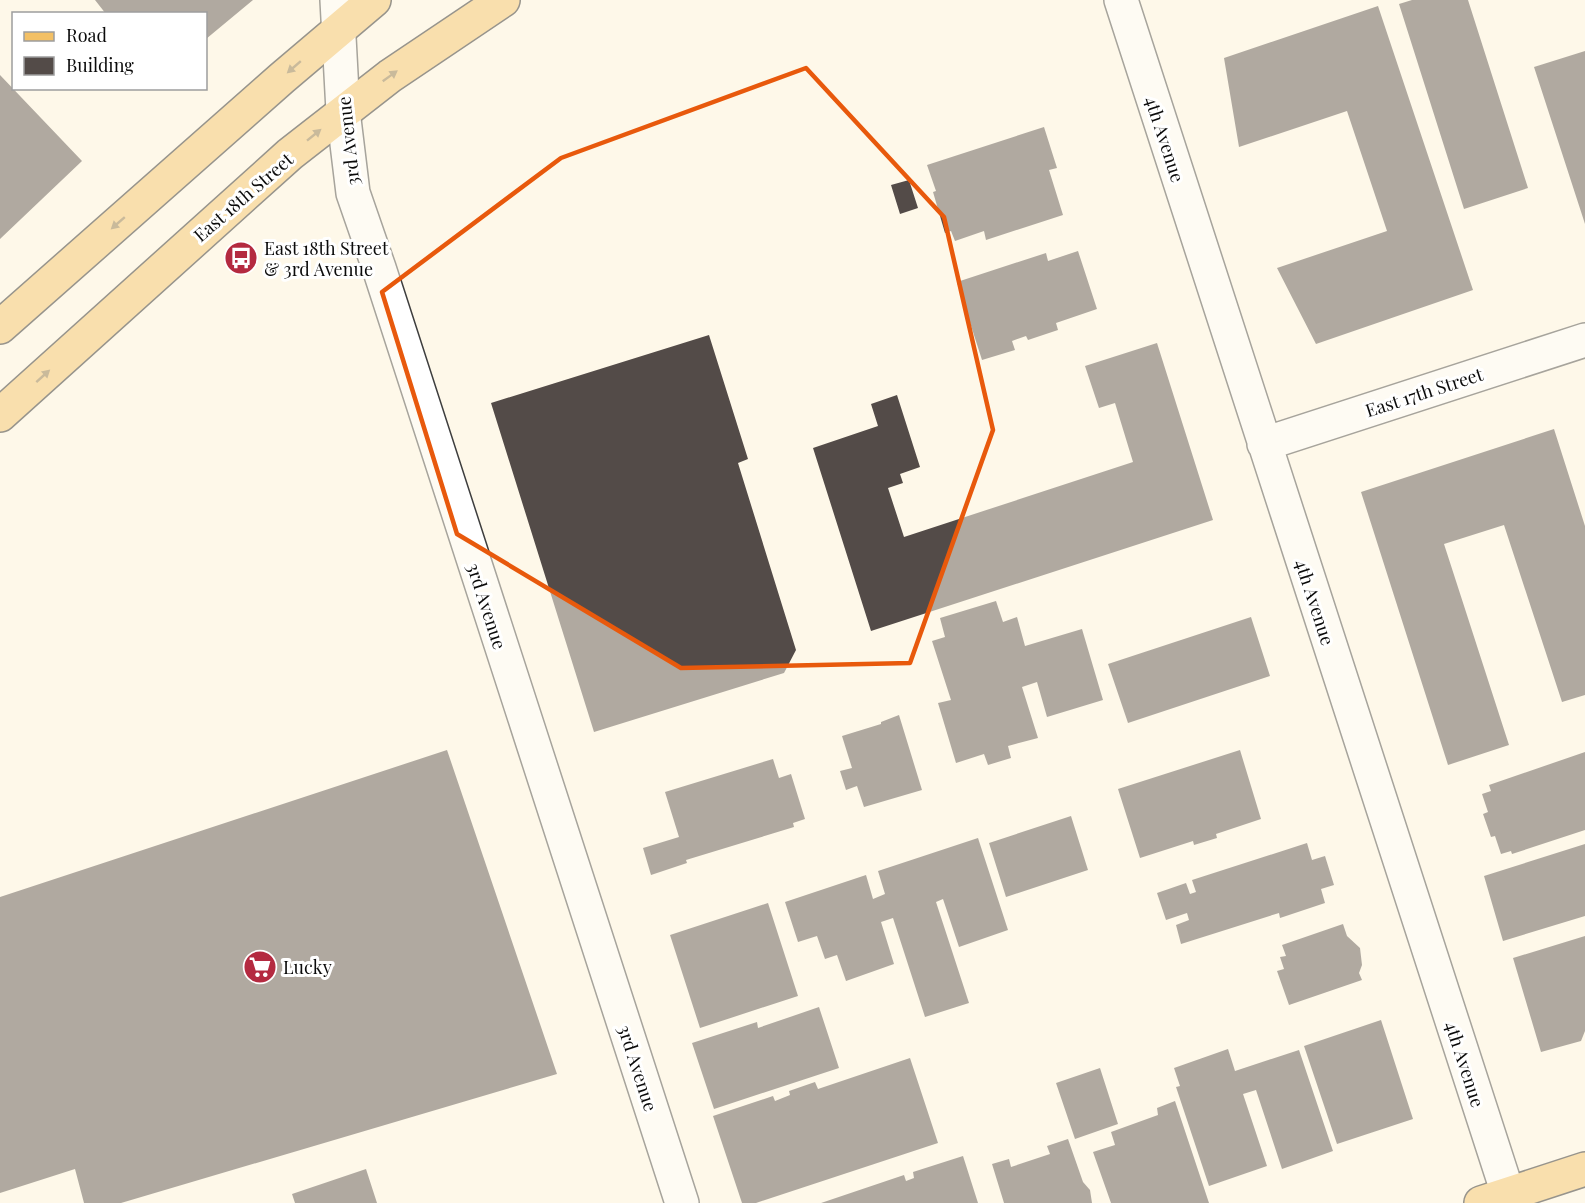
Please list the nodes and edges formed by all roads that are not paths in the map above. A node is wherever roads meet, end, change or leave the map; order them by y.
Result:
1 (374, 0) edge
2 (503, 0) edge
3 (1121, 0) edge
4 (338, 15) edge
5 (343, 111) junction
6 (0, 327) edge
7 (1585, 340) edge
8 (0, 415) edge
9 (1264, 444) junction
10 (1585, 1169) edge
11 (1500, 1200) edge
12 (682, 1203) edge

1 - 4 main road
5 -> 2 main road, East 18th Street
3 - 9 street, 4th Avenue
4 - 5 street, 3rd Avenue
4 -> 6 main road
8 -> 5 main road, East 18th Street
5 - 12 street, 3rd Avenue
7 - 9 street, East 17th Street
9 - 11 street, 4th Avenue
10 - 11 main road

